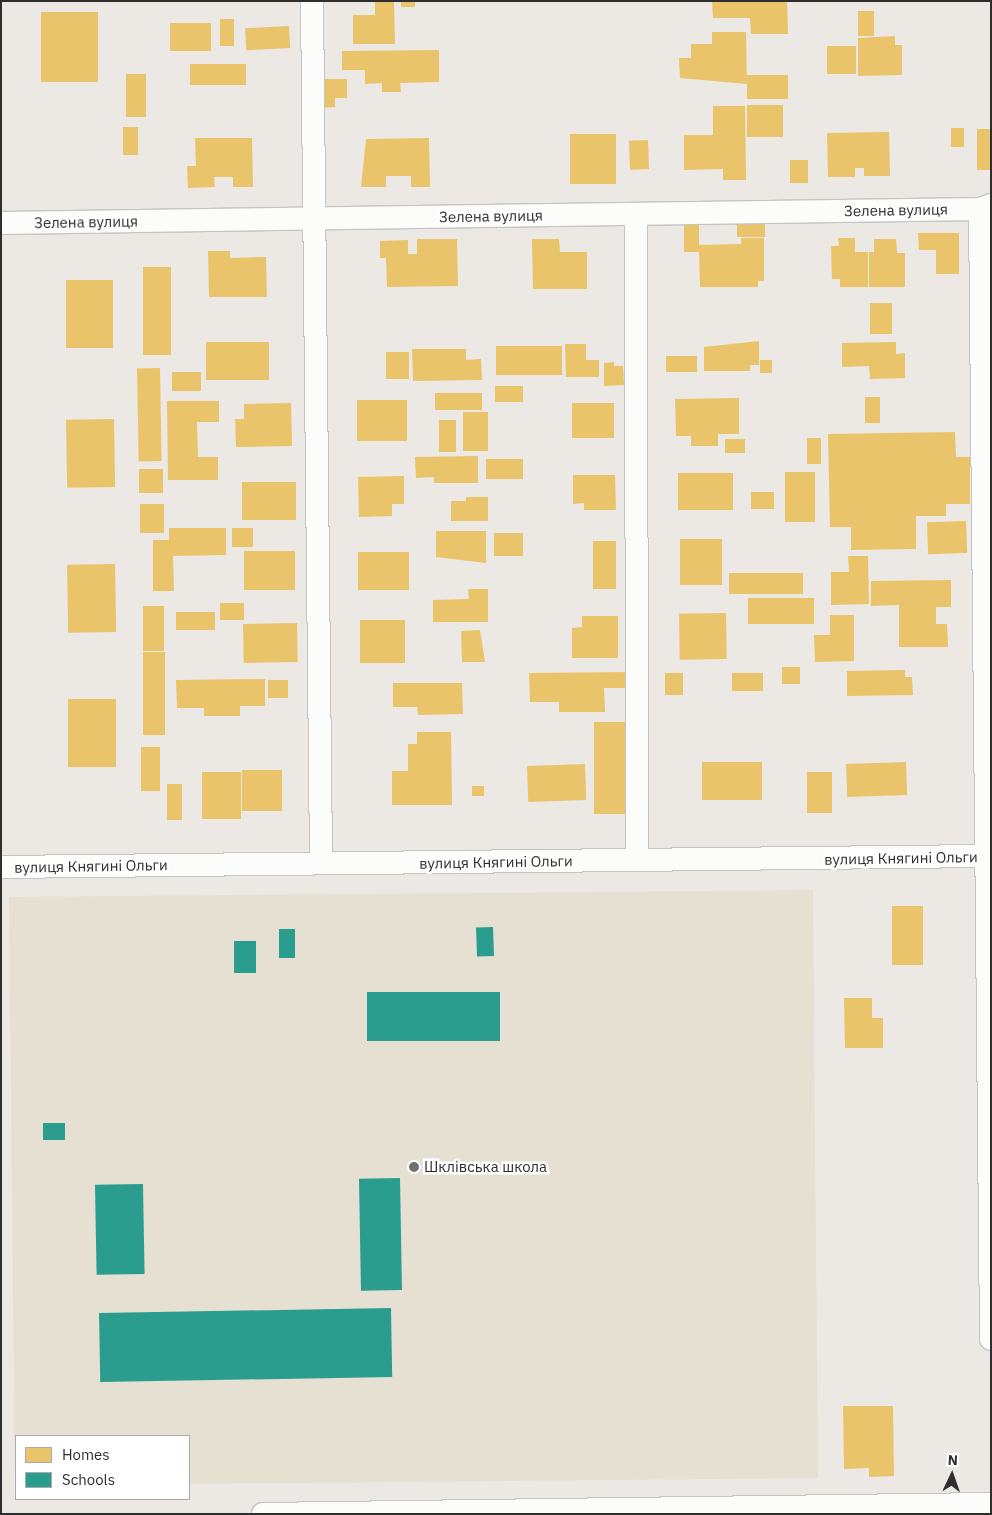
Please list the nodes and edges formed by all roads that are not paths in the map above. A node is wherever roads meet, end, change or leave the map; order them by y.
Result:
1 (312, 1) edge
2 (986, 207) edge
3 (636, 214) junction
4 (314, 218) junction
5 (1, 223) edge
6 (987, 573) edge
7 (989, 857) edge
8 (637, 860) junction
9 (321, 863) junction
10 (1, 866) edge
11 (991, 1339) edge
12 (991, 1504) edge
13 (648, 1511) edge
14 (333, 1513) edge
15 (263, 1514) edge

1 - 4 street
2 - 3 street, Зелена вулиця
2 - 6 street
3 - 4 street, Зелена вулиця
3 - 8 street
4 - 5 street, Зелена вулиця
4 - 9 street
6 - 7 street
7 - 8 street, вулиця Княгині Ольги
7 - 11 street
8 - 9 street, вулиця Княгині Ольги
9 - 10 street, вулиця Княгині Ольги
12 - 13 street
13 - 14 street
14 - 15 street

